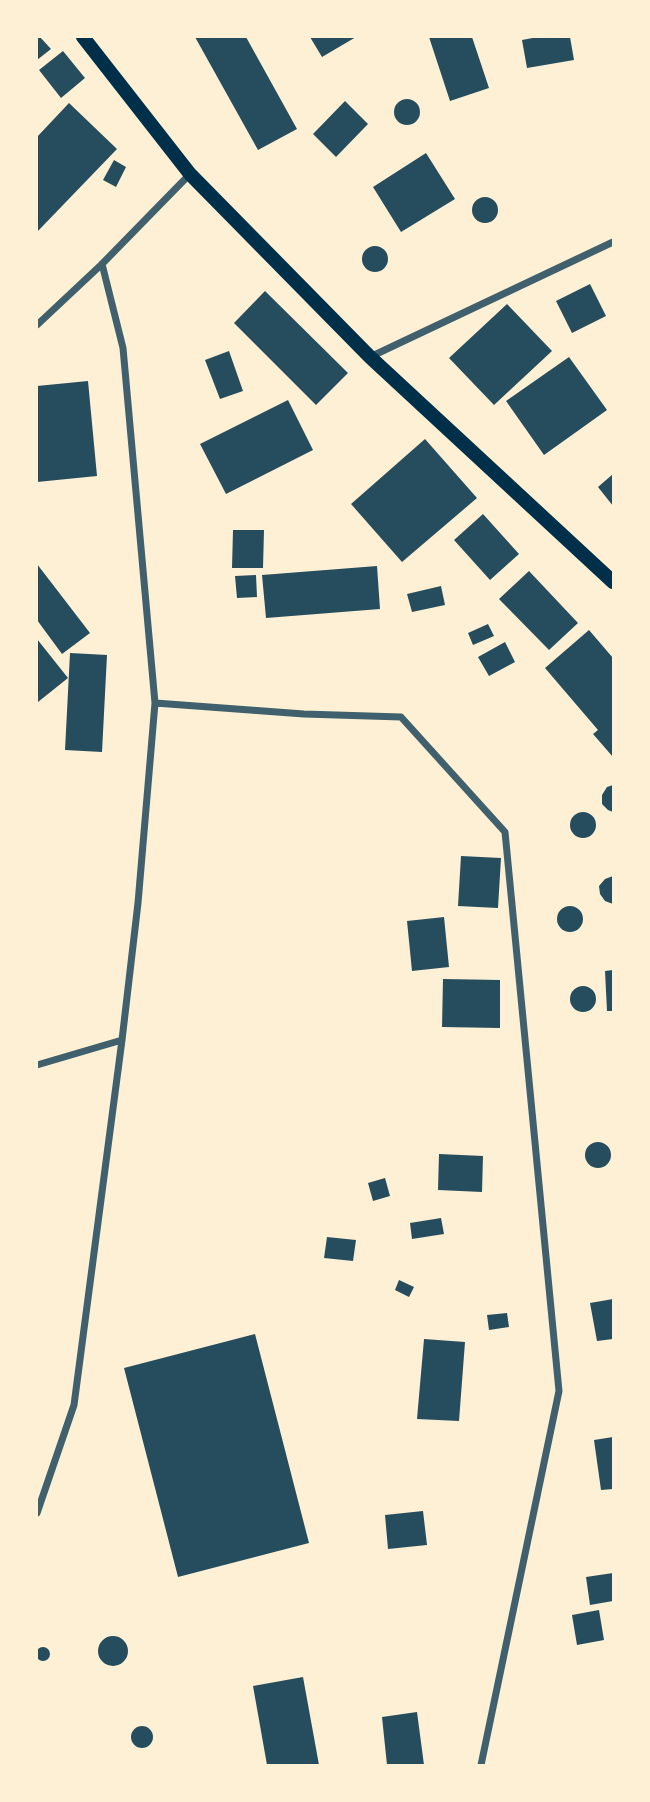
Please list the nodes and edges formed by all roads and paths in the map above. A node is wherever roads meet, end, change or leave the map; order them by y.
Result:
1 (83, 37) edge
2 (190, 174) junction
3 (613, 242) edge
4 (102, 264) junction
5 (37, 325) edge
6 (370, 357) junction
7 (613, 582) edge
8 (155, 703) junction
9 (122, 1040) junction
10 (37, 1065) edge
11 (37, 1513) edge
12 (481, 1765) edge

1 - 2 main road
2 - 4 street
2 - 6 main road
3 - 6 street
4 - 5 street
4 - 8 street
6 - 7 main road
8 - 9 street
8 - 12 street
9 - 10 street
9 - 11 street

